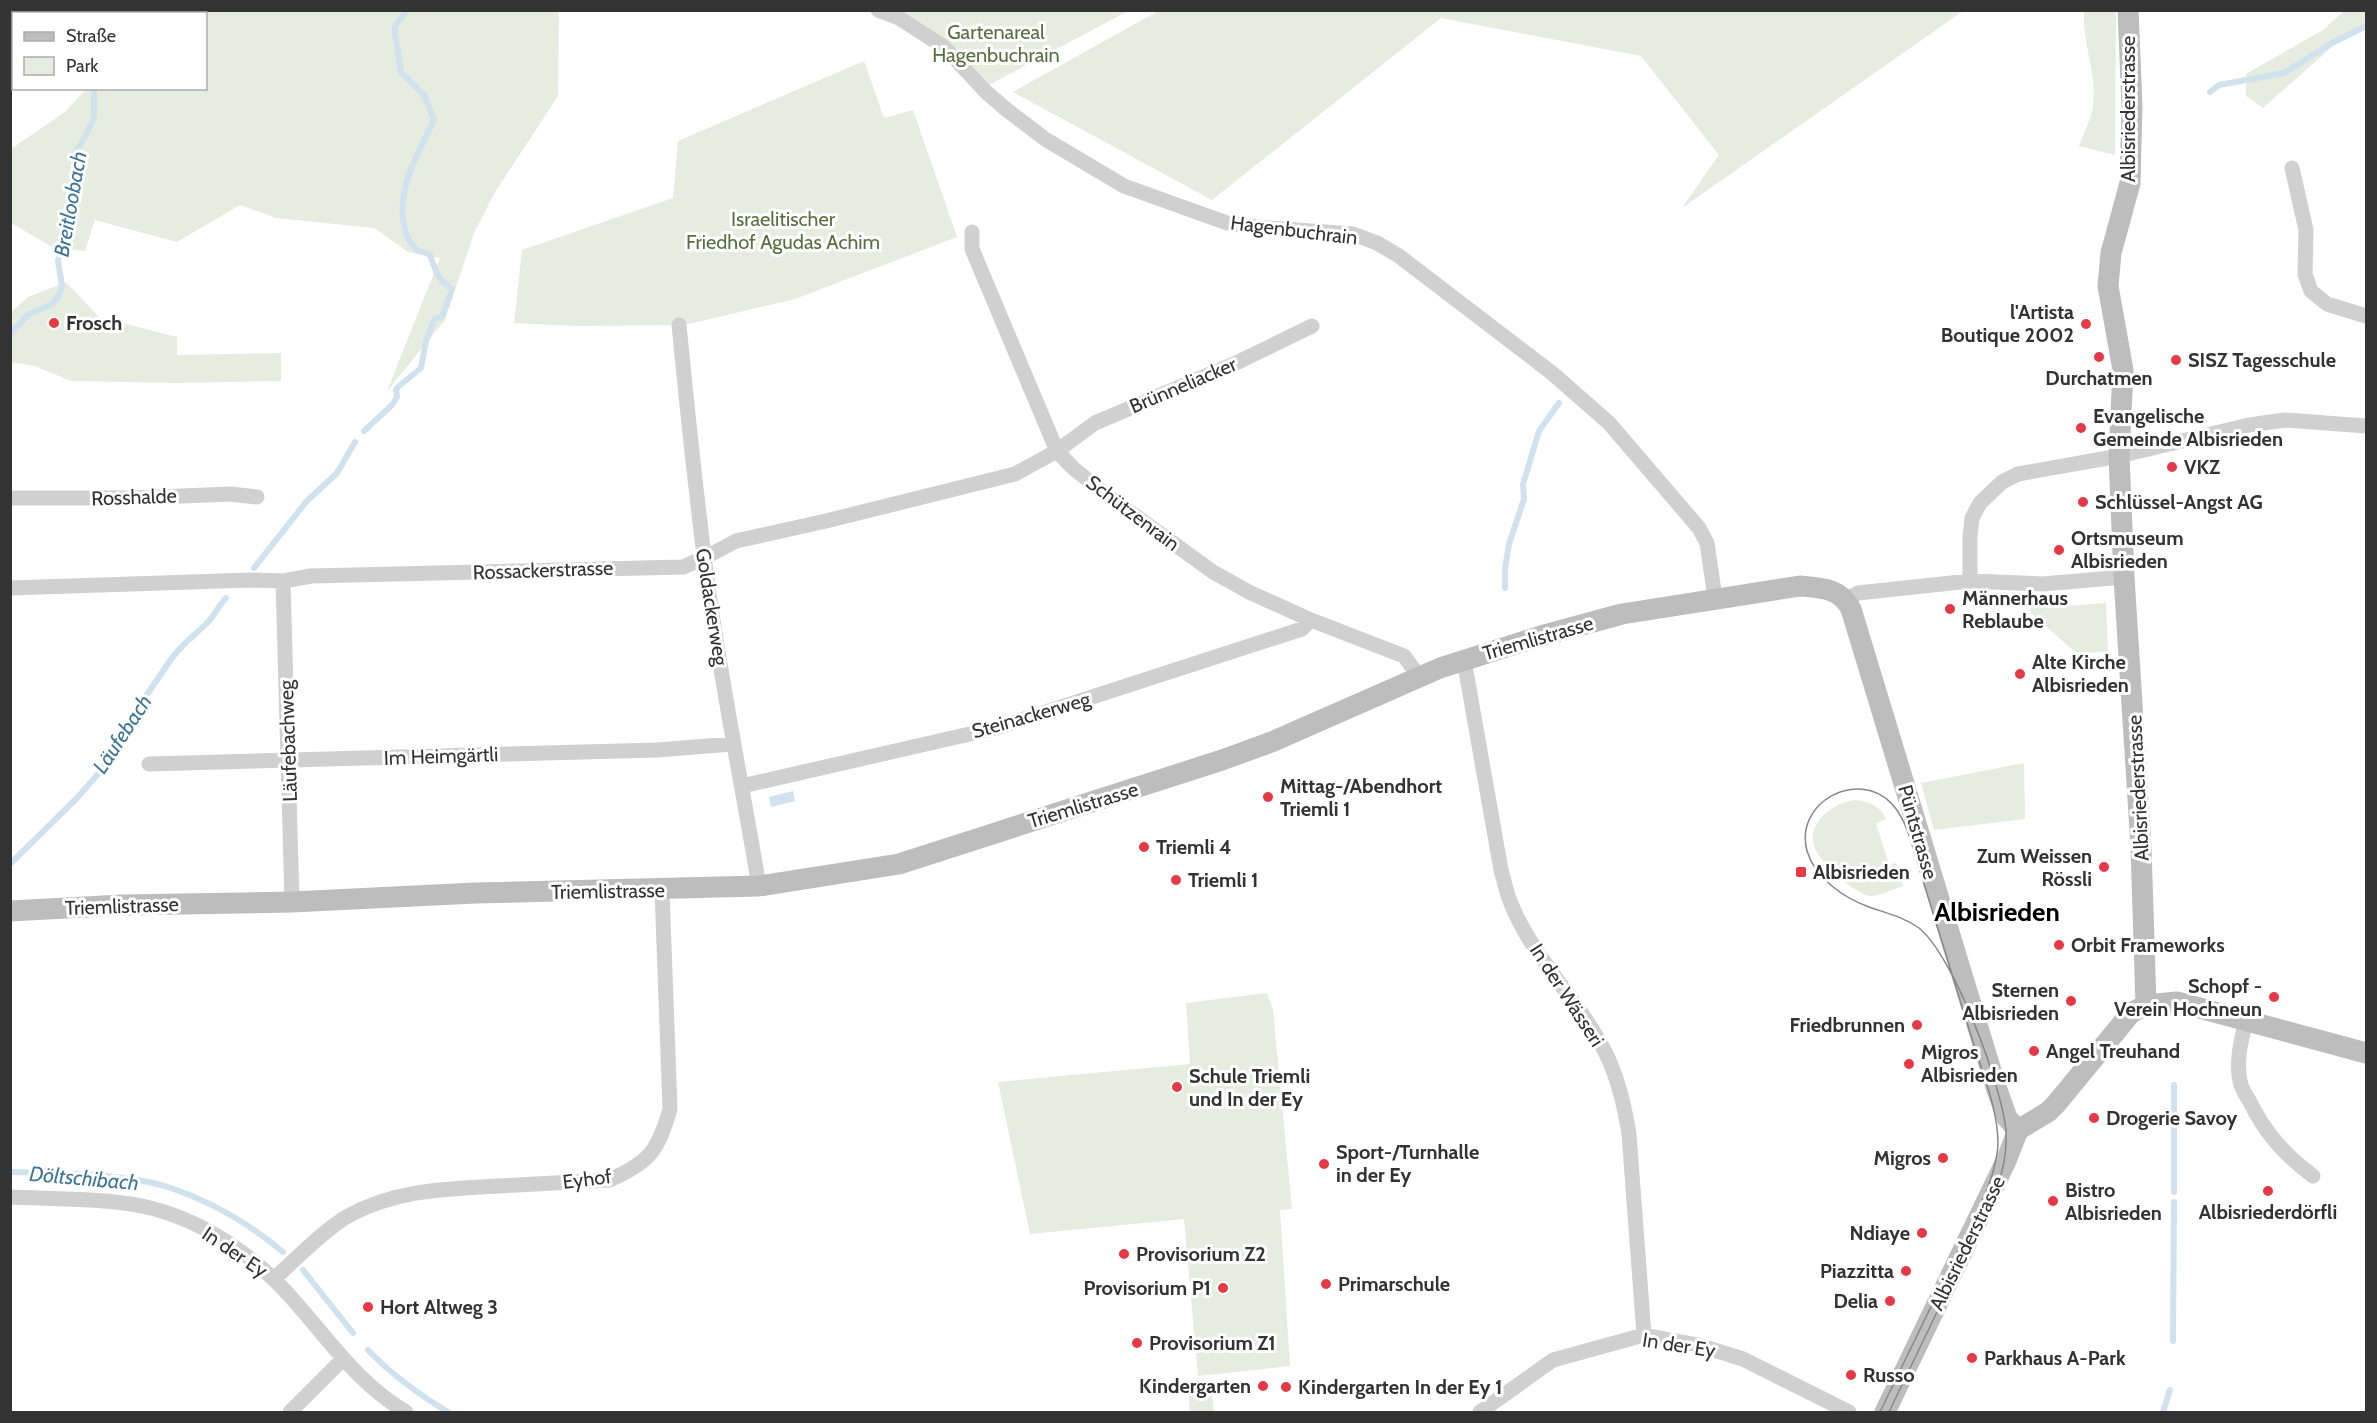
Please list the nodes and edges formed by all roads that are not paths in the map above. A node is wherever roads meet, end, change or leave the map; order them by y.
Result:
1 (878, 10) edge
2 (2128, 10) edge
3 (2292, 168) dead end
4 (972, 232) dead end
5 (2367, 316) edge
6 (679, 325) dead end
7 (1312, 326) dead end
8 (2367, 426) edge
9 (1057, 451) junction
10 (2119, 456) junction
11 (257, 497) dead end
12 (10, 498) edge
13 (704, 558) junction
14 (2124, 577) junction
15 (283, 581) junction
16 (1970, 581) junction
17 (10, 588) edge
18 (1715, 598) junction
19 (1846, 600) junction
20 (1311, 620) junction
21 (1464, 660) junction
22 (1420, 678) junction
23 (733, 744) junction
24 (289, 760) junction
25 (149, 764) dead end
26 (742, 786) junction
27 (759, 886) junction
28 (662, 890) junction
29 (292, 902) junction
30 (10, 911) edge
31 (2146, 1005) junction
32 (2246, 1020) junction
33 (2367, 1053) edge
34 (2018, 1130) junction
35 (2313, 1176) dead end
36 (10, 1197) edge
37 (275, 1278) junction
38 (1644, 1335) junction
39 (343, 1359) junction
40 (291, 1413) edge
41 (406, 1413) edge
42 (1480, 1413) edge
43 (1849, 1413) edge
44 (1885, 1413) edge

1 - 18 street, Hagenbuchrain
2 - 10 street, Albisriederstrasse
3 - 5 street
4 - 9 street, Schützenrain
6 - 13 street, Goldackerweg
7 - 9 street, Brünneliacker
8 - 10 street
9 - 13 street, Rossackerstrasse
9 - 20 street, Schützenrain
10 - 14 street, Albisriederstrasse
10 - 16 street
11 - 12 street, Rosshalde
13 - 15 street, Rossackerstrasse
13 - 23 street, Goldackerweg
14 - 16 street
14 - 31 street, Albisriederstrasse
15 - 17 street, Rossackerstrasse
15 - 24 street, Läufebachweg
16 - 19 street
18 - 19 street, Triemlistrasse
18 - 21 street, Triemlistrasse
19 - 34 street, Püntstrasse
20 - 22 street, Schützenrain
20 - 26 street, Steinackerweg
21 - 22 street, Triemlistrasse
21 - 38 street, In der Wässeri
22 - 27 street, Triemlistrasse
23 - 24 street, Im Heimgärtli
23 - 26 street, Goldackerweg
24 - 25 street, Im Heimgärtli
24 - 29 street, Läufebachweg
26 - 27 street, Goldackerweg
27 - 28 street, Triemlistrasse
28 - 29 street, Triemlistrasse
28 - 37 street, Eyhof
29 - 30 street, Triemlistrasse
31 - 32 street
31 - 34 street
32 - 33 street
32 - 35 street
34 - 44 street, Albisriederstrasse
36 - 37 street, In der Ey
37 - 39 street, In der Ey
38 - 42 street, In der Ey
38 - 43 street, In der Ey
39 - 40 street
39 - 41 street, In der Ey

